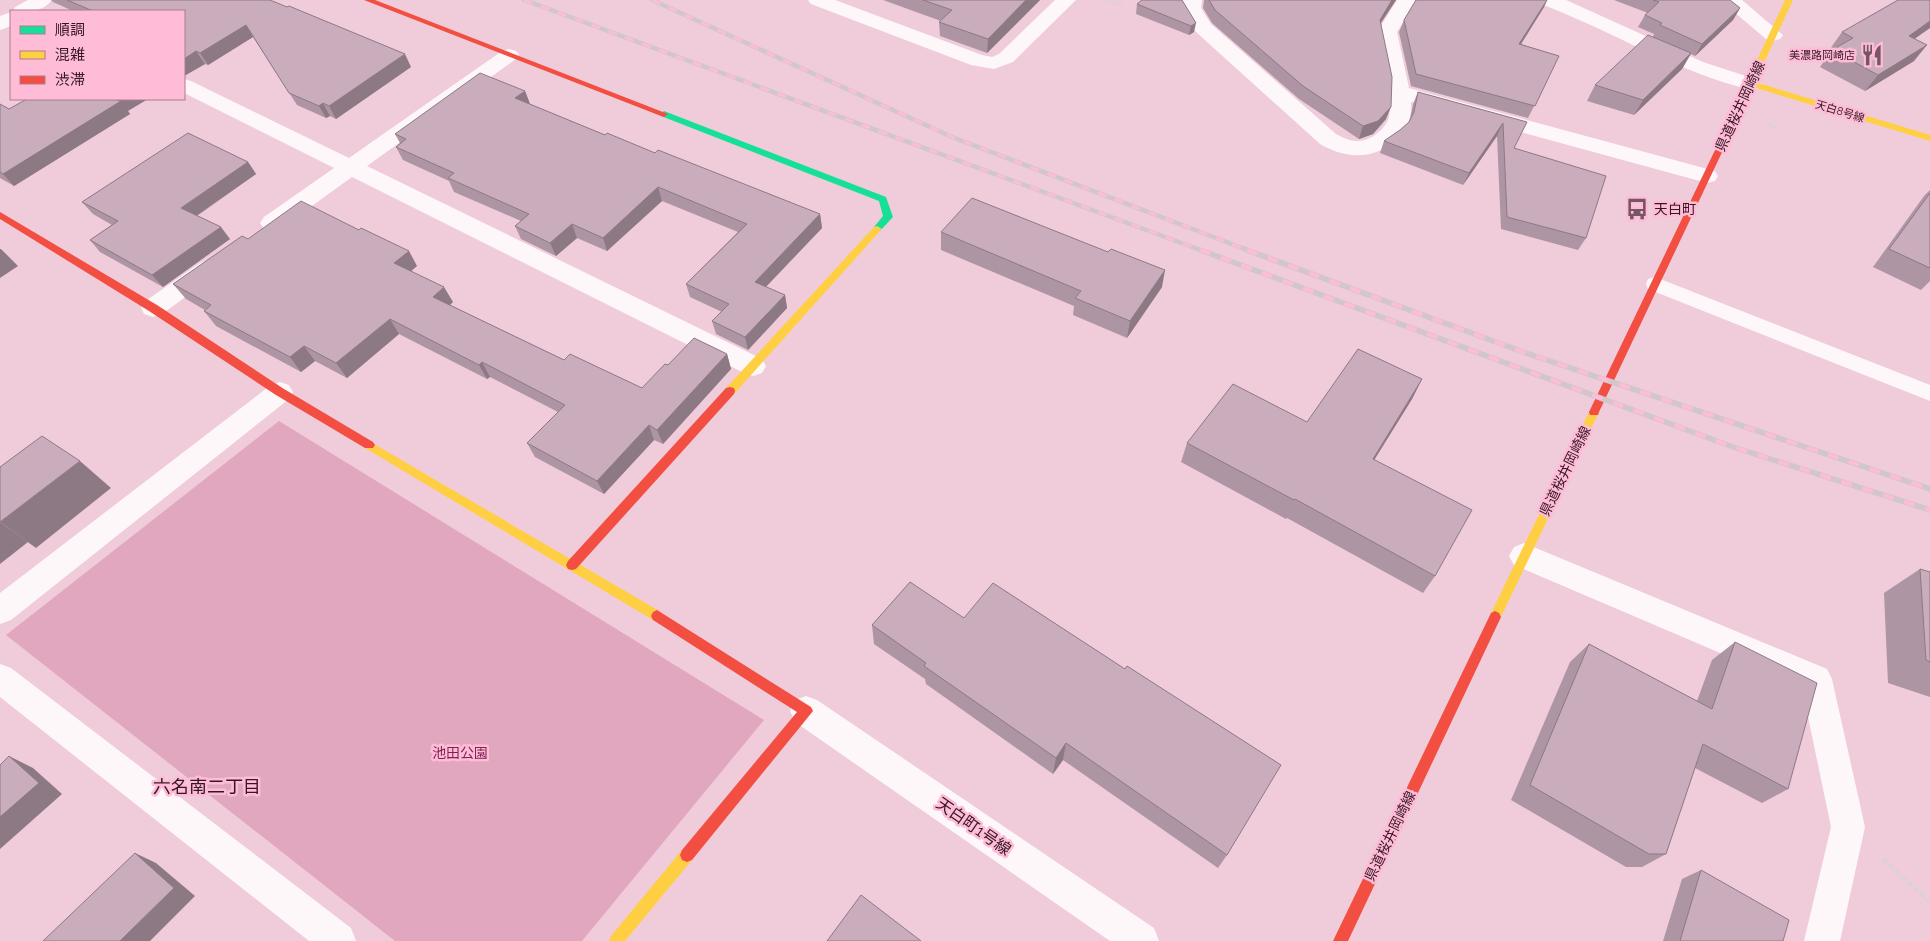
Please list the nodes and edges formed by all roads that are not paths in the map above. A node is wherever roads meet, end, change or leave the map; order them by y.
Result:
1 (368, 0) edge
2 (818, 0) edge
3 (1066, 0) edge
4 (1192, 0) edge
5 (1407, 0) edge
6 (1548, 0) edge
7 (1730, 0) edge
8 (1789, 0) edge
9 (1773, 35) junction
10 (508, 55) junction
11 (1750, 84) junction
12 (185, 85) edge
13 (1399, 92) junction
14 (1930, 138) edge
15 (351, 167) junction
16 (1707, 176) junction
17 (0, 215) edge
18 (256, 235) edge
19 (224, 257) edge
20 (1655, 284) junction
21 (153, 308) junction
22 (753, 366) junction
23 (280, 392) junction
24 (1930, 393) edge
25 (1524, 556) junction
26 (572, 565) junction
27 (0, 611) edge
28 (0, 678) edge
29 (806, 711) junction
30 (338, 941) edge
31 (616, 941) edge
32 (1141, 941) edge
33 (1340, 941) edge
34 (1822, 941) edge

1 - 10 street
2 - 3 street
4 - 13 street
5 - 13 street
6 - 11 street
7 - 9 street
8 - 9 street, 県道桜井岡崎線
9 - 11 street, 県道桜井岡崎線
10 - 15 street
10 - 22 street
11 - 14 street, 天白8号線
11 - 16 street, 県道桜井岡崎線
12 - 15 street
13 - 16 street
15 - 18 street
15 - 22 street
16 - 20 street, 県道桜井岡崎線
17 - 21 street
19 - 21 street
20 - 24 lane
20 - 25 street, 県道桜井岡崎線
21 - 23 street
22 - 26 street
23 - 26 street
23 - 27 street
25 - 33 street, 県道桜井岡崎線
25 - 34 street
26 - 29 street
28 - 30 street
29 - 31 street
29 - 32 street, 天白町1号線

